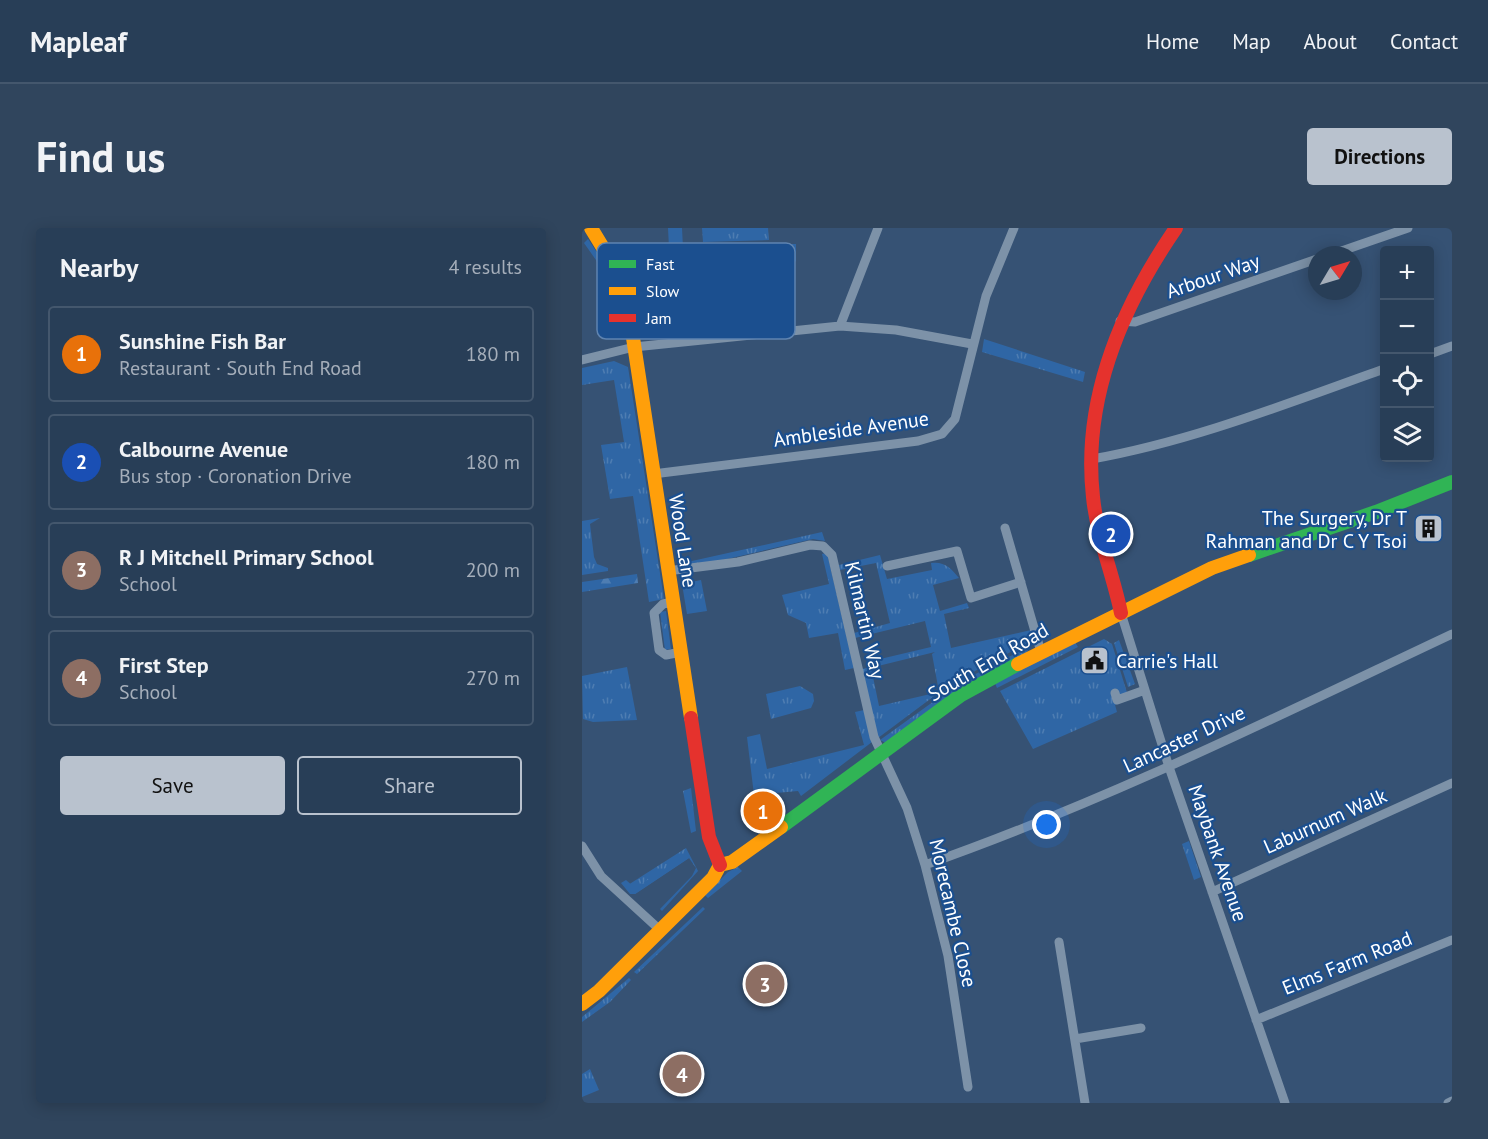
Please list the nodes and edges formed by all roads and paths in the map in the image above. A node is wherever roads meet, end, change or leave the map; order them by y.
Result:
1 (591, 228) edge
2 (878, 228) edge
3 (1014, 228) edge
4 (1176, 228) edge
5 (1408, 228) edge
6 (600, 243) edge
7 (1356, 246) edge
8 (1308, 262) edge
9 (1120, 321) junction
10 (840, 326) junction
11 (795, 331) edge
12 (632, 339) edge
13 (712, 339) edge
14 (972, 344) junction
15 (1452, 346) edge
16 (634, 347) junction
17 (1434, 353) edge
18 (582, 360) edge
19 (1380, 370) edge
20 (1092, 459) junction
21 (653, 474) junction
22 (1452, 482) edge
23 (1005, 528) dead end
24 (887, 566) dead end
25 (668, 571) junction
26 (1021, 582) junction
27 (672, 602) junction
28 (1120, 613) junction
29 (1452, 633) edge
30 (681, 652) junction
31 (1041, 652) junction
32 (1145, 690) junction
33 (1115, 693) dead end
34 (881, 754) junction
35 (1169, 767) junction
36 (1452, 783) edge
37 (582, 846) edge
38 (720, 865) junction
39 (925, 865) junction
40 (1212, 892) junction
41 (660, 930) junction
42 (1452, 940) edge
43 (1059, 942) dead end
44 (582, 1004) edge
45 (1256, 1020) junction
46 (1141, 1028) dead end
47 (1075, 1039) junction
48 (968, 1087) dead end
49 (1085, 1103) edge
50 (1285, 1103) edge

1 - 6 street, Wood Lane
2 - 10 street
3 - 14 street, Ambleside Avenue
4 - 9 street
5 - 7 street
8 - 9 street, Arbour Way
9 - 20 street
10 - 11 street
10 - 14 street
12 - 16 street, Wood Lane
13 - 16 street
14 - 21 street, Ambleside Avenue
15 - 17 street
16 - 18 street
16 - 21 street, Wood Lane
19 - 20 street
20 - 28 street
21 - 25 street, Wood Lane
22 - 28 street, South End Road
23 - 26 street
24 - 26 street
25 - 27 street, Wood Lane
25 - 34 street, Kilmartin Way
26 - 31 street
27 - 30 street, Wood Lane
27 - 30 street
28 - 31 street, South End Road
28 - 32 street, Maybank Avenue
29 - 35 street, Lancaster Drive
30 - 38 street, Wood Lane
31 - 34 street, South End Road
32 - 33 street
32 - 35 street, Maybank Avenue
34 - 38 street, South End Road
34 - 39 street, Morecambe Close
35 - 39 street, Lancaster Drive
35 - 40 street, Maybank Avenue
36 - 40 street, Laburnum Walk
37 - 41 street
38 - 41 street, South End Road
39 - 48 street, Morecambe Close
40 - 45 street, Maybank Avenue
41 - 44 street, South End Road
42 - 45 street, Elms Farm Road
43 - 47 street
45 - 50 street, Maybank Avenue
46 - 47 street
47 - 49 street

